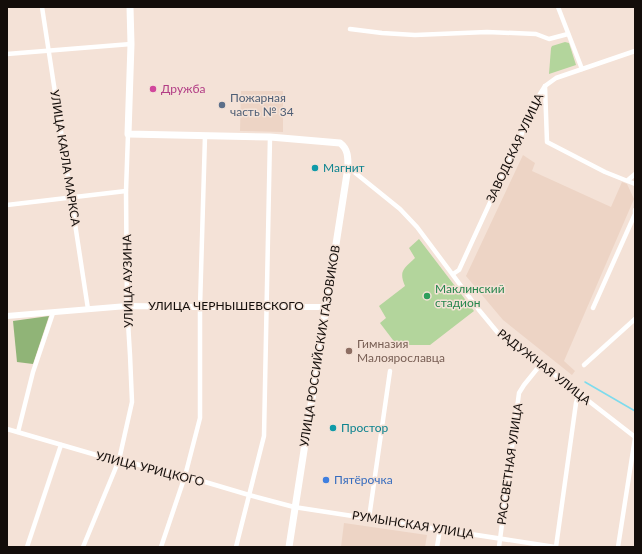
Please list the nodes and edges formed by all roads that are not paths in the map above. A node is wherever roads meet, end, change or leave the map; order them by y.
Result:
1 (42, 7) edge
2 (130, 7) edge
3 (558, 7) edge
4 (350, 29) dead end
5 (568, 34) junction
6 (131, 44) junction
7 (48, 51) junction
8 (635, 51) edge
9 (7, 54) edge
10 (582, 69) junction
11 (545, 86) junction
12 (128, 134) junction
13 (205, 136) junction
14 (270, 137) junction
15 (348, 167) junction
16 (635, 174) edge
17 (628, 180) junction
18 (635, 184) edge
19 (126, 191) junction
20 (70, 198) junction
21 (7, 205) edge
22 (635, 210) edge
23 (453, 274) junction
24 (127, 306) junction
25 (200, 307) junction
26 (266, 307) junction
27 (326, 307) junction
28 (593, 308) dead end
29 (88, 309) junction
30 (53, 313) junction
31 (7, 316) edge
32 (635, 320) edge
33 (541, 364) junction
34 (584, 364) dead end
35 (390, 371) dead end
36 (580, 394) junction
37 (7, 429) edge
38 (18, 432) junction
39 (635, 438) edge
40 (61, 445) junction
41 (119, 460) junction
42 (185, 476) junction
43 (249, 496) junction
44 (294, 507) junction
45 (368, 518) junction
46 (440, 529) junction
47 (500, 539) junction
48 (27, 547) edge
49 (83, 547) edge
50 (161, 547) edge
51 (236, 547) edge
52 (288, 547) edge
53 (437, 547) edge
54 (499, 547) edge
55 (555, 547) edge
56 (618, 547) edge

1 - 7 street, УЛИЦА КАРЛА МАРКСА
2 - 6 main road, УЛИЦА АУЗИНА
3 - 5 street
4 - 5 street
5 - 10 street
6 - 7 street
6 - 12 main road, УЛИЦА АУЗИНА
7 - 9 street
7 - 20 street, УЛИЦА КАРЛА МАРКСА
8 - 10 street, ЗАВОДСКАЯ УЛИЦА
10 - 11 street, ЗАВОДСКАЯ УЛИЦА
11 - 17 street
11 - 23 street, ЗАВОДСКАЯ УЛИЦА
12 - 13 main road
12 - 19 street, УЛИЦА АУЗИНА
13 - 14 main road
13 - 25 street
14 - 15 main road, УЛИЦА РОССИЙСКИХ ГАЗОВИКОВ
14 - 26 street
15 - 23 street, РАДУЖНАЯ УЛИЦА
15 - 27 main road, УЛИЦА РОССИЙСКИХ ГАЗОВИКОВ
16 - 17 street
17 - 18 street
19 - 20 street
19 - 24 street, УЛИЦА АУЗИНА
20 - 21 street
20 - 29 street, УЛИЦА КАРЛА МАРКСА
22 - 28 street
23 - 33 street, РАДУЖНАЯ УЛИЦА
24 - 25 street, УЛИЦА ЧЕРНЫШЕВСКОГО
24 - 29 street, УЛИЦА ЧЕРНЫШЕВСКОГО
24 - 41 street, УЛИЦА АУЗИНА
25 - 26 street, УЛИЦА ЧЕРНЫШЕВСКОГО
25 - 42 street
26 - 27 street, УЛИЦА ЧЕРНЫШЕВСКОГО
26 - 43 street
27 - 44 main road, УЛИЦА РОССИЙСКИХ ГАЗОВИКОВ
29 - 30 street, УЛИЦА ЧЕРНЫШЕВСКОГО
30 - 31 street, УЛИЦА ЧЕРНЫШЕВСКОГО
30 - 38 street
32 - 34 street
33 - 36 street, РАДУЖНАЯ УЛИЦА
33 - 47 street, РАССВЕТНАЯ УЛИЦА
35 - 45 street
36 - 39 street, РАДУЖНАЯ УЛИЦА
36 - 55 street
37 - 38 street, УЛИЦА УРИЦКОГО
38 - 40 street, УЛИЦА УРИЦКОГО
39 - 56 street, РАДУЖНАЯ УЛИЦА
40 - 41 street, УЛИЦА УРИЦКОГО
40 - 48 street
41 - 42 street, УЛИЦА УРИЦКОГО
41 - 49 street, УЛИЦА АУЗИНА
42 - 43 street, УЛИЦА УРИЦКОГО
42 - 50 street
43 - 44 street, УЛИЦА УРИЦКОГО
43 - 51 street
44 - 45 street, РУМЫНСКАЯ УЛИЦА
44 - 52 main road, УЛИЦА РОССИЙСКИХ ГАЗОВИКОВ
45 - 46 street, РУМЫНСКАЯ УЛИЦА
46 - 47 street, РУМЫНСКАЯ УЛИЦА
46 - 53 street
47 - 54 street, РАССВЕТНАЯ УЛИЦА
47 - 55 street, РУМЫНСКАЯ УЛИЦА

